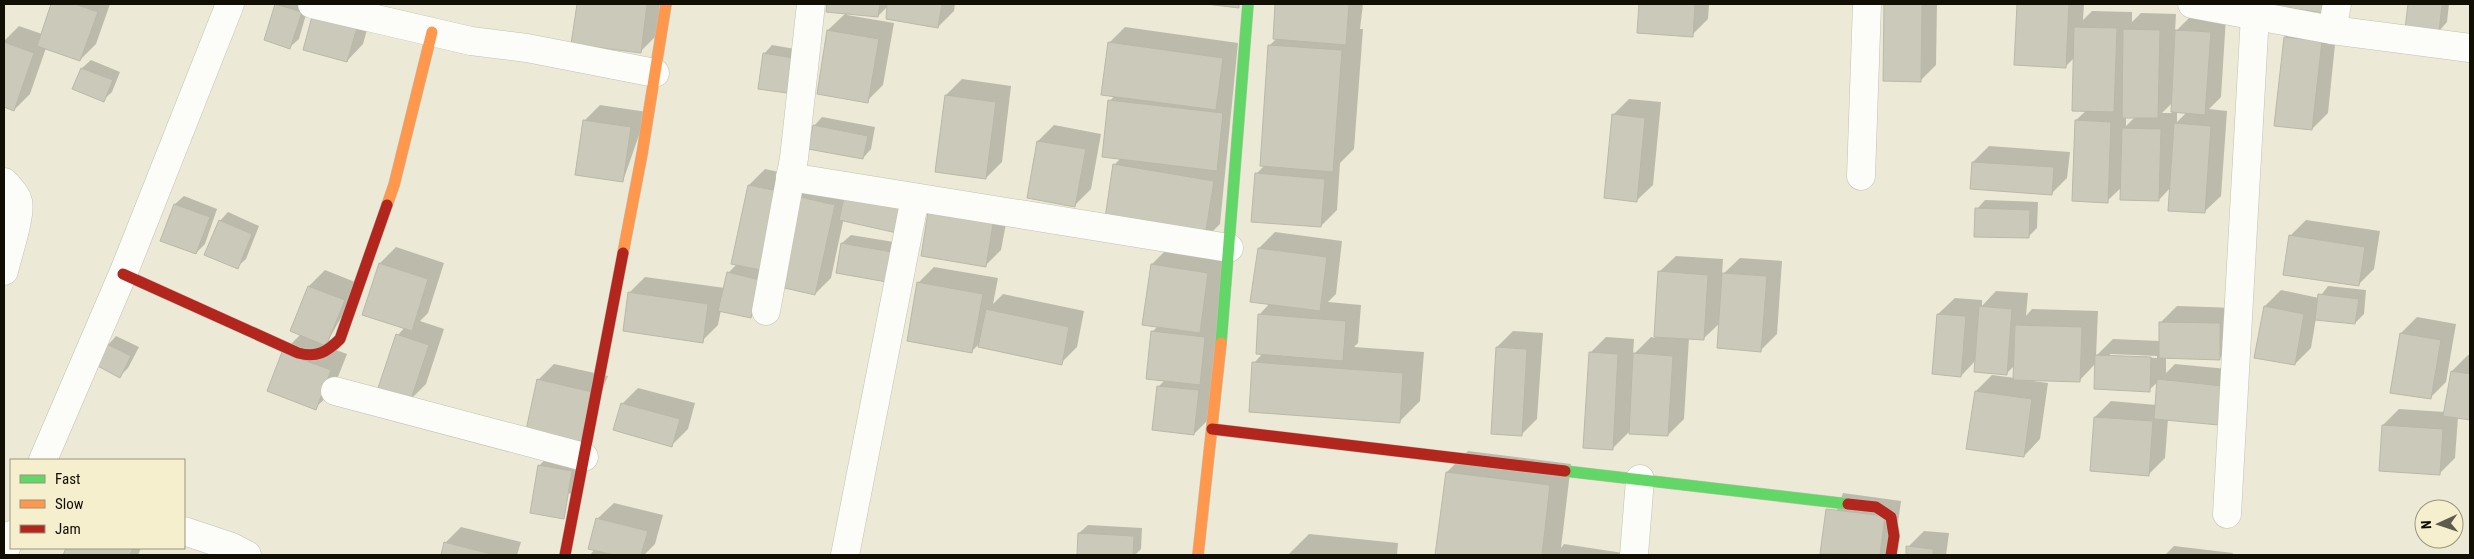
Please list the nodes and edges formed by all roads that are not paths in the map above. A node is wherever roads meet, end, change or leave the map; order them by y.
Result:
1 (230, 4) edge
2 (312, 4) edge
3 (666, 4) edge
4 (811, 4) edge
5 (1248, 4) edge
6 (1868, 4) edge
7 (2192, 4) edge
8 (2255, 15) junction
9 (2334, 17) edge
10 (432, 32) junction
11 (2470, 48) edge
12 (655, 73) junction
13 (1861, 176) dead end
14 (790, 177) junction
15 (4, 182) edge
16 (915, 198) junction
17 (1229, 248) junction
18 (4, 271) edge
19 (123, 274) junction
20 (766, 311) dead end
21 (335, 391) dead end
22 (1212, 429) junction
23 (584, 457) junction
24 (43, 459) edge
25 (1640, 479) junction
26 (2227, 514) dead end
27 (185, 531) edge
28 (10, 538) edge
29 (4, 553) edge
30 (247, 555) edge
31 (565, 555) edge
32 (845, 555) edge
33 (1198, 555) edge
34 (1634, 555) edge
35 (1890, 555) edge

1 - 19 street
2 - 10 street
3 - 12 street
4 - 14 street
5 - 17 street
6 - 13 street
7 - 8 street
8 - 9 street
8 - 26 street
9 - 11 street
10 - 12 street
10 - 19 street
12 - 23 street
14 - 16 street
14 - 20 street
15 - 18 street
16 - 17 street
16 - 32 street
17 - 22 street
19 - 24 street
21 - 23 street
22 - 25 street
22 - 33 street
23 - 31 street
25 - 34 street
25 - 35 street
27 - 30 street
28 - 29 street

